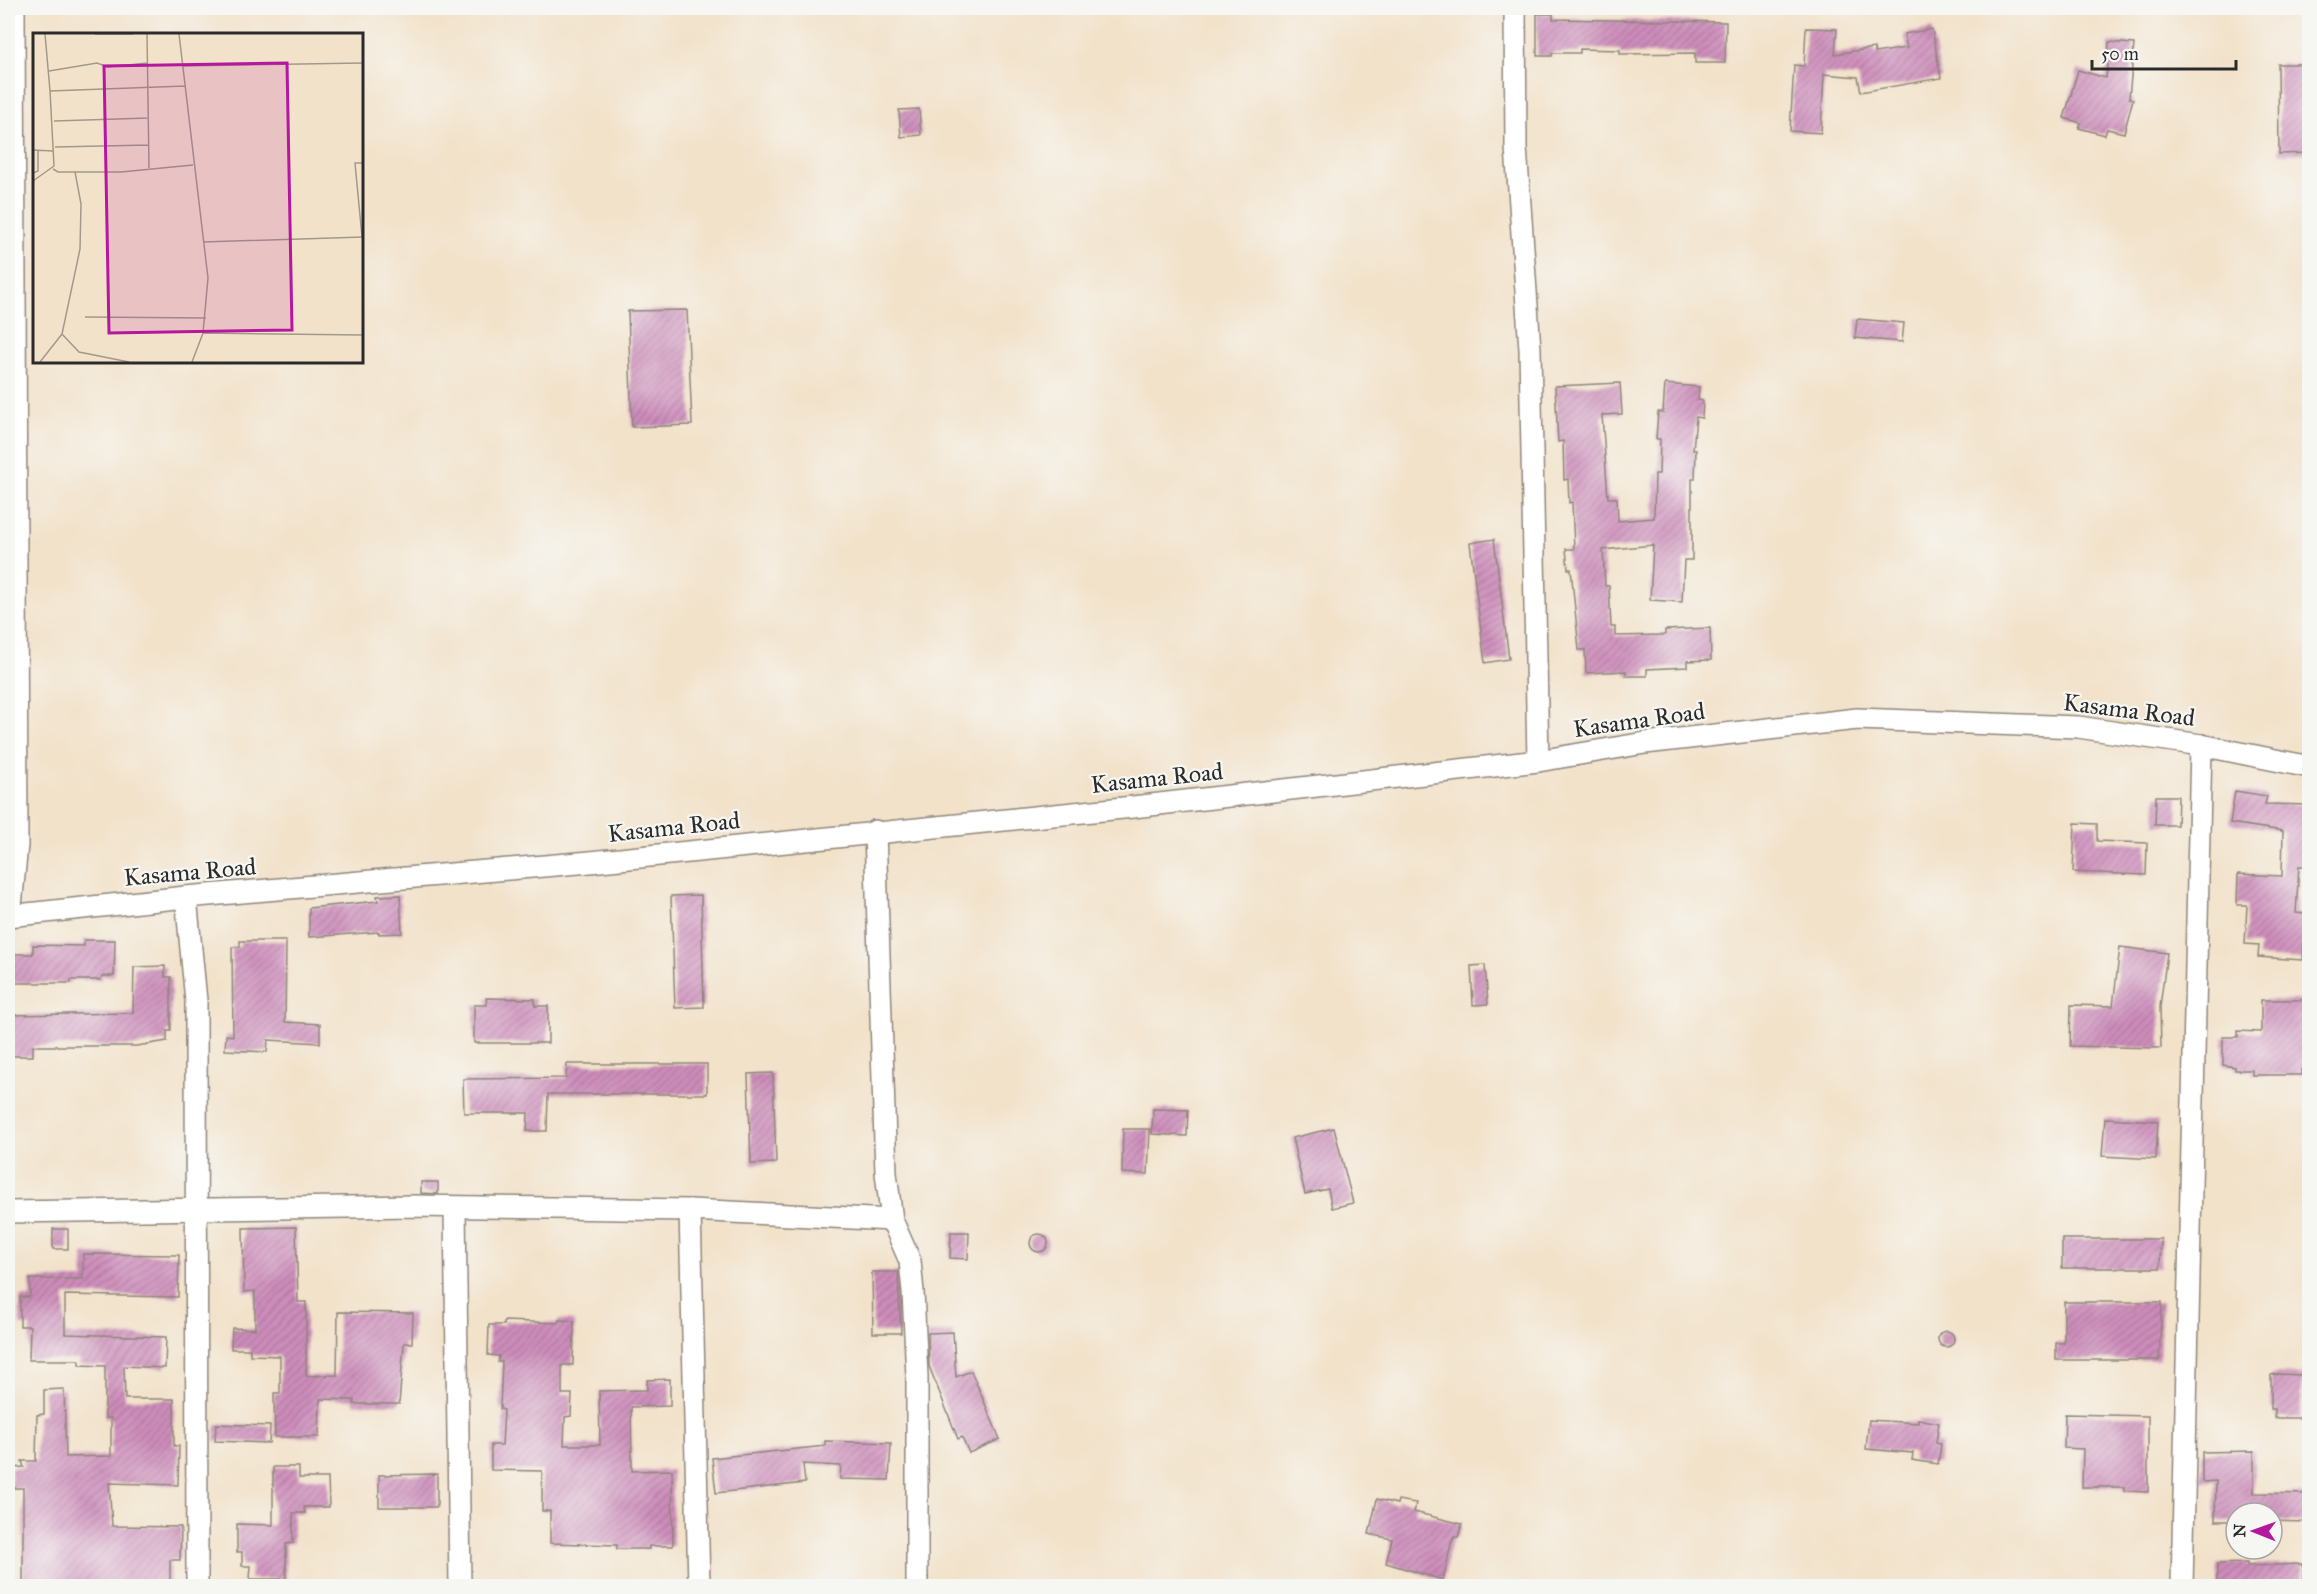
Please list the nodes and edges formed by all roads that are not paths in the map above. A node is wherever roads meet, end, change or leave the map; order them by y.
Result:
1 (14, 8) edge
2 (1515, 8) edge
3 (2201, 745) junction
4 (1538, 760) junction
5 (2310, 767) edge
6 (875, 831) junction
7 (186, 897) junction
8 (9, 916) edge
9 (455, 1208) junction
10 (198, 1209) junction
11 (690, 1210) junction
12 (8, 1212) edge
13 (892, 1220) junction
14 (197, 1587) edge
15 (460, 1587) edge
16 (699, 1587) edge
17 (917, 1587) edge
18 (2182, 1587) edge

1 - 8 street
2 - 4 street
3 - 4 street, Kasama Road
3 - 5 street, Kasama Road
3 - 18 street
4 - 6 street, Kasama Road
6 - 7 street, Kasama Road
6 - 13 street
7 - 8 street, Kasama Road
7 - 10 street
9 - 10 street
9 - 11 street
9 - 15 street
10 - 12 street
10 - 14 street
11 - 13 street
11 - 16 street
13 - 17 street

